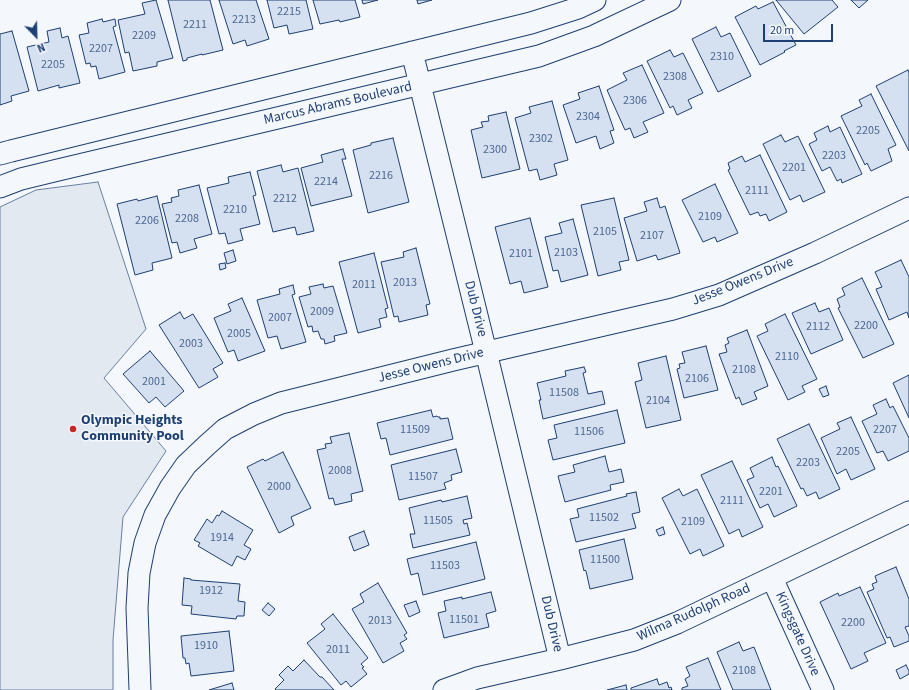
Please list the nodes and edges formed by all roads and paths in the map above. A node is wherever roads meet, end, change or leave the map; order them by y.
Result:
1 (594, 0) edge
2 (670, 0) edge
3 (412, 52) junction
4 (420, 84) junction
5 (0, 154) edge
6 (0, 187) edge
7 (909, 208) edge
8 (486, 352) junction
9 (909, 512) edge
10 (772, 578) junction
11 (560, 659) junction
12 (140, 690) edge
13 (444, 690) edge
14 (822, 690) edge

1 - 3 street
2 - 4 street, Marcus Abrams Boulevard
3 - 4 street, Dub Drive
3 - 5 street
4 - 6 street, Marcus Abrams Boulevard
4 - 8 street, Dub Drive
7 - 8 street, Jesse Owens Drive
8 - 11 street, Dub Drive
8 - 12 street, Jesse Owens Drive
9 - 10 street, Wilma Rudolph Road
10 - 11 street, Wilma Rudolph Road
10 - 14 street, Kingsgate Drive
11 - 13 street, Wilma Rudolph Road

